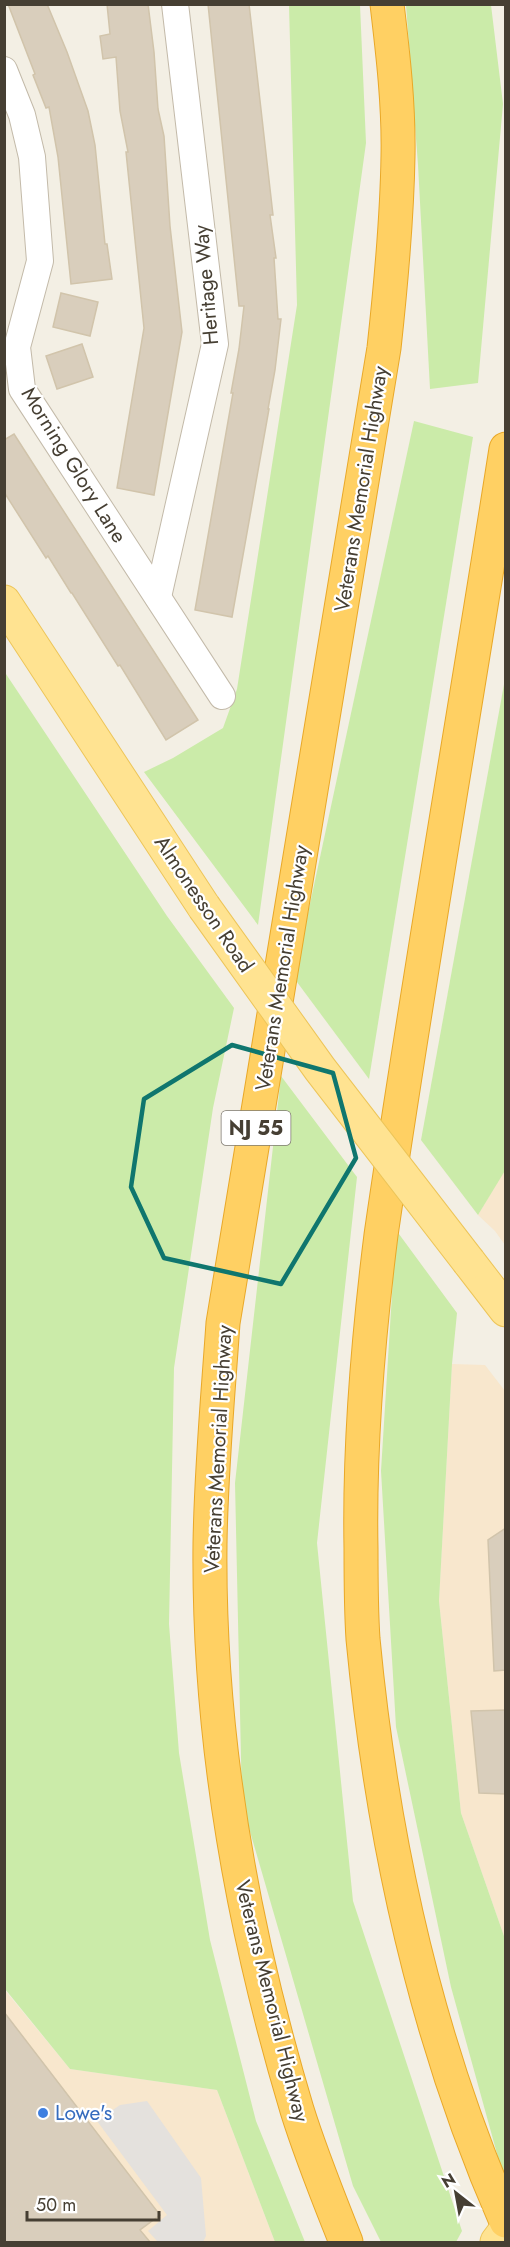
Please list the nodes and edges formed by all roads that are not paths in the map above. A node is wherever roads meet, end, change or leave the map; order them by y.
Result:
1 (175, 4) edge
2 (387, 4) edge
3 (4, 70) edge
4 (506, 449) edge
5 (158, 597) junction
6 (4, 602) edge
7 (222, 696) dead end
8 (506, 1310) edge
9 (506, 2221) edge
10 (506, 2230) edge
11 (346, 2242) edge
12 (497, 2242) edge

1 - 5 street, Heritage Way
2 - 11 highway, Veterans Memorial Highway / NJ 55
3 - 5 street, Morning Glory Lane
4 - 9 highway
5 - 7 street, Morning Glory Lane
6 - 8 main road, Almonesson Road, bridge
10 - 12 main road

